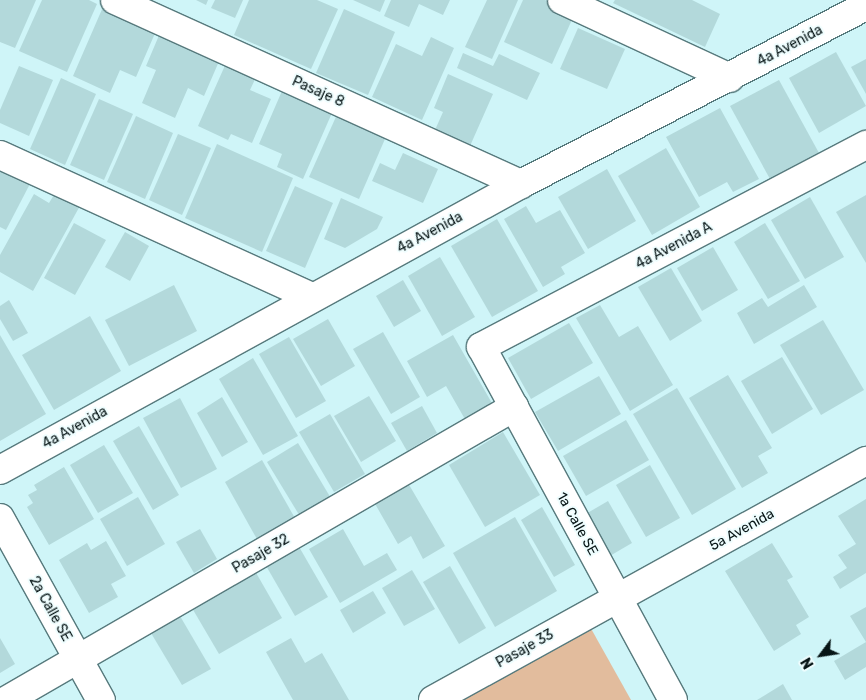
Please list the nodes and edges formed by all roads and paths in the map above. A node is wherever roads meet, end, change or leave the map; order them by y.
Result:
1 (115, 0) edge
2 (562, 0) edge
3 (866, 6) edge
4 (730, 78) junction
5 (866, 145) edge
6 (0, 155) edge
7 (521, 184) junction
8 (311, 298) junction
9 (481, 347) joint
10 (514, 407) junction
11 (866, 461) edge
12 (0, 470) edge
13 (0, 518) edge
14 (618, 598) junction
15 (78, 659) junction
16 (7, 700) edge
17 (101, 700) edge
18 (433, 700) edge
19 (673, 700) edge

1 - 7 street, Pasaje 8
2 - 4 street
3 - 4 street, 4a Avenida
4 - 7 street, 4a Avenida
5 - 9 street, 4a Avenida A
6 - 8 street
7 - 8 street, 4a Avenida
8 - 12 street, 4a Avenida
9 - 10 street, 1a Calle SE
10 - 14 street, 1a Calle SE
10 - 15 street, Pasaje 32
11 - 14 street, 5a Avenida
13 - 15 street, 2a Calle SE
14 - 18 street, Pasaje 33
14 - 19 street, 1a Calle SE
15 - 16 street, Pasaje 32
15 - 17 street, 2a Calle SE

